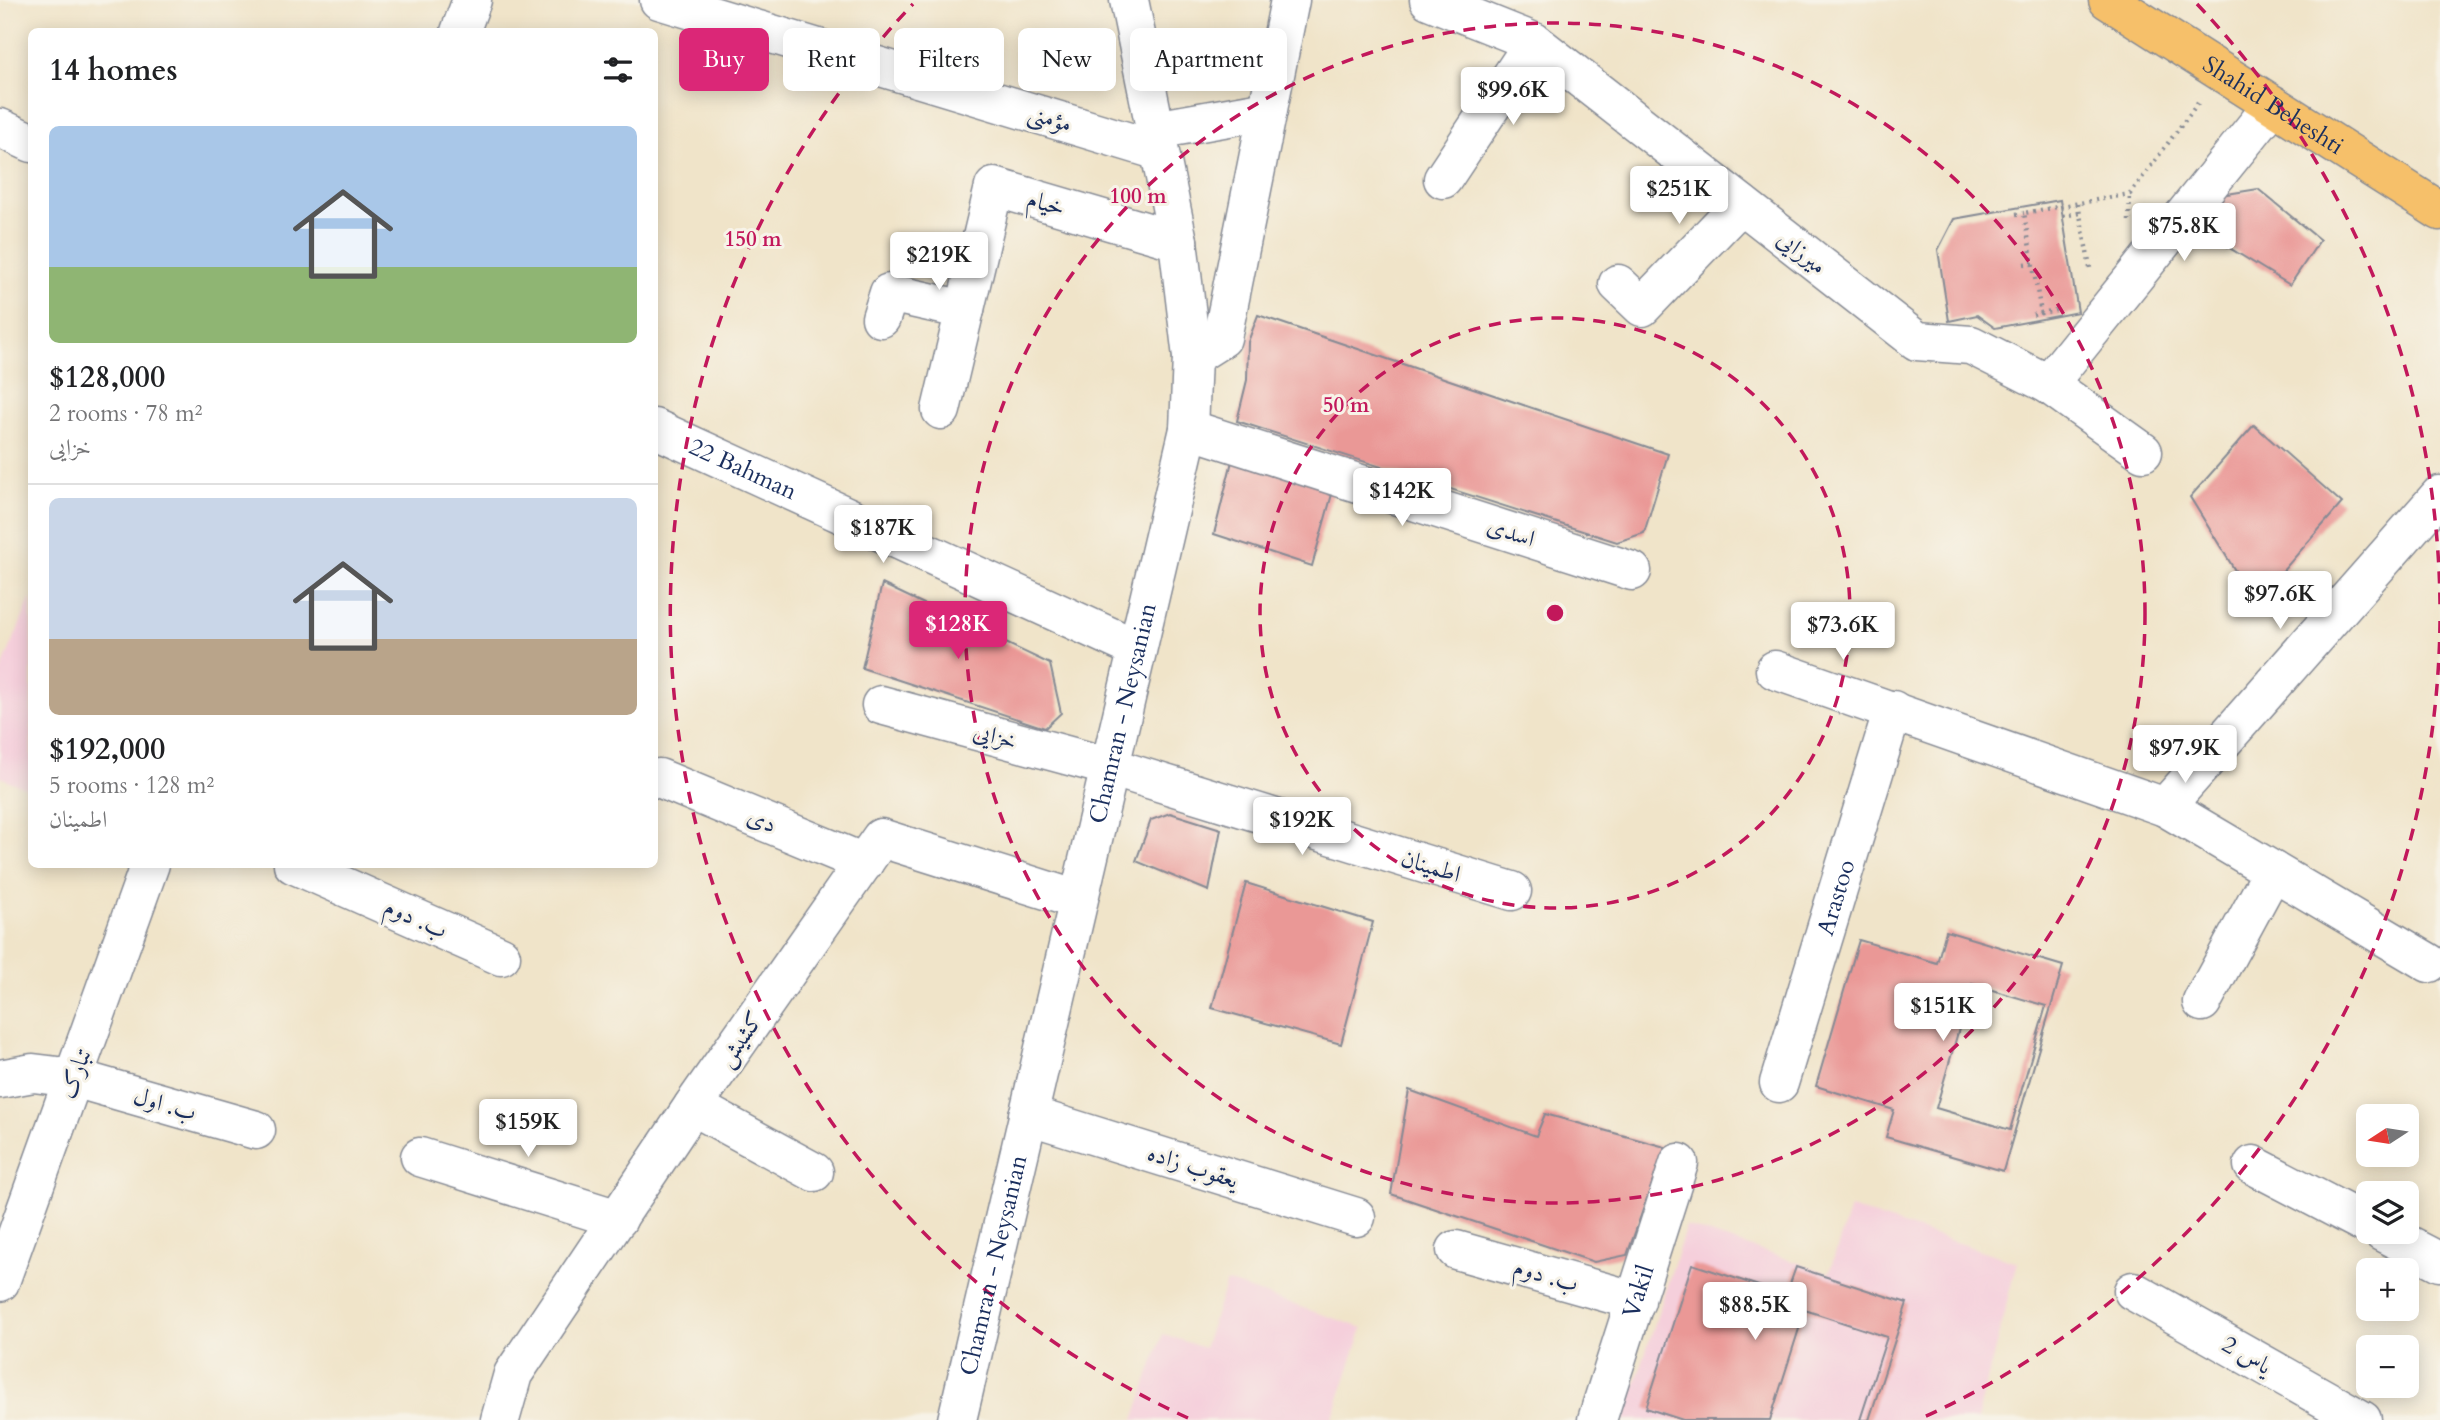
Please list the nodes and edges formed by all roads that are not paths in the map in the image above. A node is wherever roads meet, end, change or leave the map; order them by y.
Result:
1 (472, 0) edge
2 (659, 0) edge
3 (1129, 0) edge
4 (1290, 0) edge
5 (1429, 0) edge
6 (2123, 4) edge
7 (462, 28) edge
8 (1534, 42) junction
9 (2273, 105) junction
10 (1268, 110) junction
11 (0, 128) edge
12 (28, 141) edge
13 (1157, 141) junction
14 (1443, 179) dead end
15 (1741, 204) junction
16 (2440, 211) edge
17 (1178, 241) junction
18 (1618, 284) dead end
19 (965, 310) junction
20 (881, 318) dead end
21 (1192, 358) junction
22 (2048, 384) junction
23 (941, 410) dead end
24 (1189, 429) junction
25 (658, 430) edge
26 (2143, 453) dead end
27 (2440, 495) edge
28 (1632, 571) dead end
29 (1137, 649) junction
30 (1775, 670) dead end
31 (881, 705) dead end
32 (1893, 710) junction
33 (1110, 767) junction
34 (659, 778) dead end
35 (2165, 807) junction
36 (864, 863) junction
37 (149, 868) edge
38 (302, 868) edge
39 (2273, 871) junction
40 (1512, 891) dead end
41 (1078, 900) junction
42 (501, 956) dead end
43 (2429, 963) dead end
44 (2202, 1002) dead end
45 (74, 1078) junction
46 (0, 1079) edge
47 (1779, 1083) dead end
48 (693, 1106) junction
49 (1028, 1115) junction
50 (256, 1130) dead end
51 (420, 1157) dead end
52 (1679, 1163) dead end
53 (2253, 1166) dead end
54 (814, 1172) dead end
55 (1356, 1217) dead end
56 (618, 1219) junction
57 (2356, 1219) edge
58 (2405, 1244) edge
59 (1456, 1250) dead end
60 (2440, 1262) edge
61 (0, 1282) edge
62 (2133, 1290) dead end
63 (1636, 1301) junction
64 (500, 1420) edge
65 (957, 1420) edge
66 (1597, 1420) edge
67 (2362, 1420) edge

1 - 7 street
2 - 13 street, مؤمنی
3 - 13 street, Chamran - Neysanian
4 - 10 street
5 - 8 street, میرزایی
6 - 9 main road, Shahid Beheshti
8 - 14 street
8 - 15 street, میرزایی
9 - 16 main road, Shahid Beheshti
9 - 22 street
10 - 13 street
10 - 21 street
11 - 12 street
13 - 17 street, Chamran - Neysanian
15 - 18 street
15 - 22 street, میرزایی
17 - 19 street, خیام
17 - 21 street, Chamran - Neysanian
19 - 20 street
19 - 23 street
21 - 24 street, Chamran - Neysanian
22 - 26 street, میرزایی
24 - 28 street, اسدی
24 - 29 street, Chamran - Neysanian
25 - 29 street, 22 Bahman
27 - 35 street
29 - 33 street, Chamran - Neysanian
30 - 32 street
31 - 33 street, خزایی
32 - 35 street
32 - 47 street, Arastoo
33 - 40 street, اطمینان
33 - 41 street, Chamran - Neysanian
34 - 36 street, دی
35 - 39 street
36 - 41 street, کشیش
36 - 48 street, کشیش
37 - 45 street, تبارک
38 - 42 street, ب. دوم
39 - 43 street
39 - 44 street
41 - 49 street, Chamran - Neysanian
45 - 46 street, ب. اول
45 - 50 street, ب. اول
45 - 61 street, تبارک
48 - 54 street
48 - 56 street, کشیش
49 - 55 street, یعقوب زاده
49 - 65 street, Chamran - Neysanian
51 - 56 street
52 - 63 street, Vakil
53 - 57 street
56 - 64 street, کشیش
58 - 60 street
59 - 63 street, ب. دوم
62 - 67 street, یاس 2
63 - 66 street, Vakil

